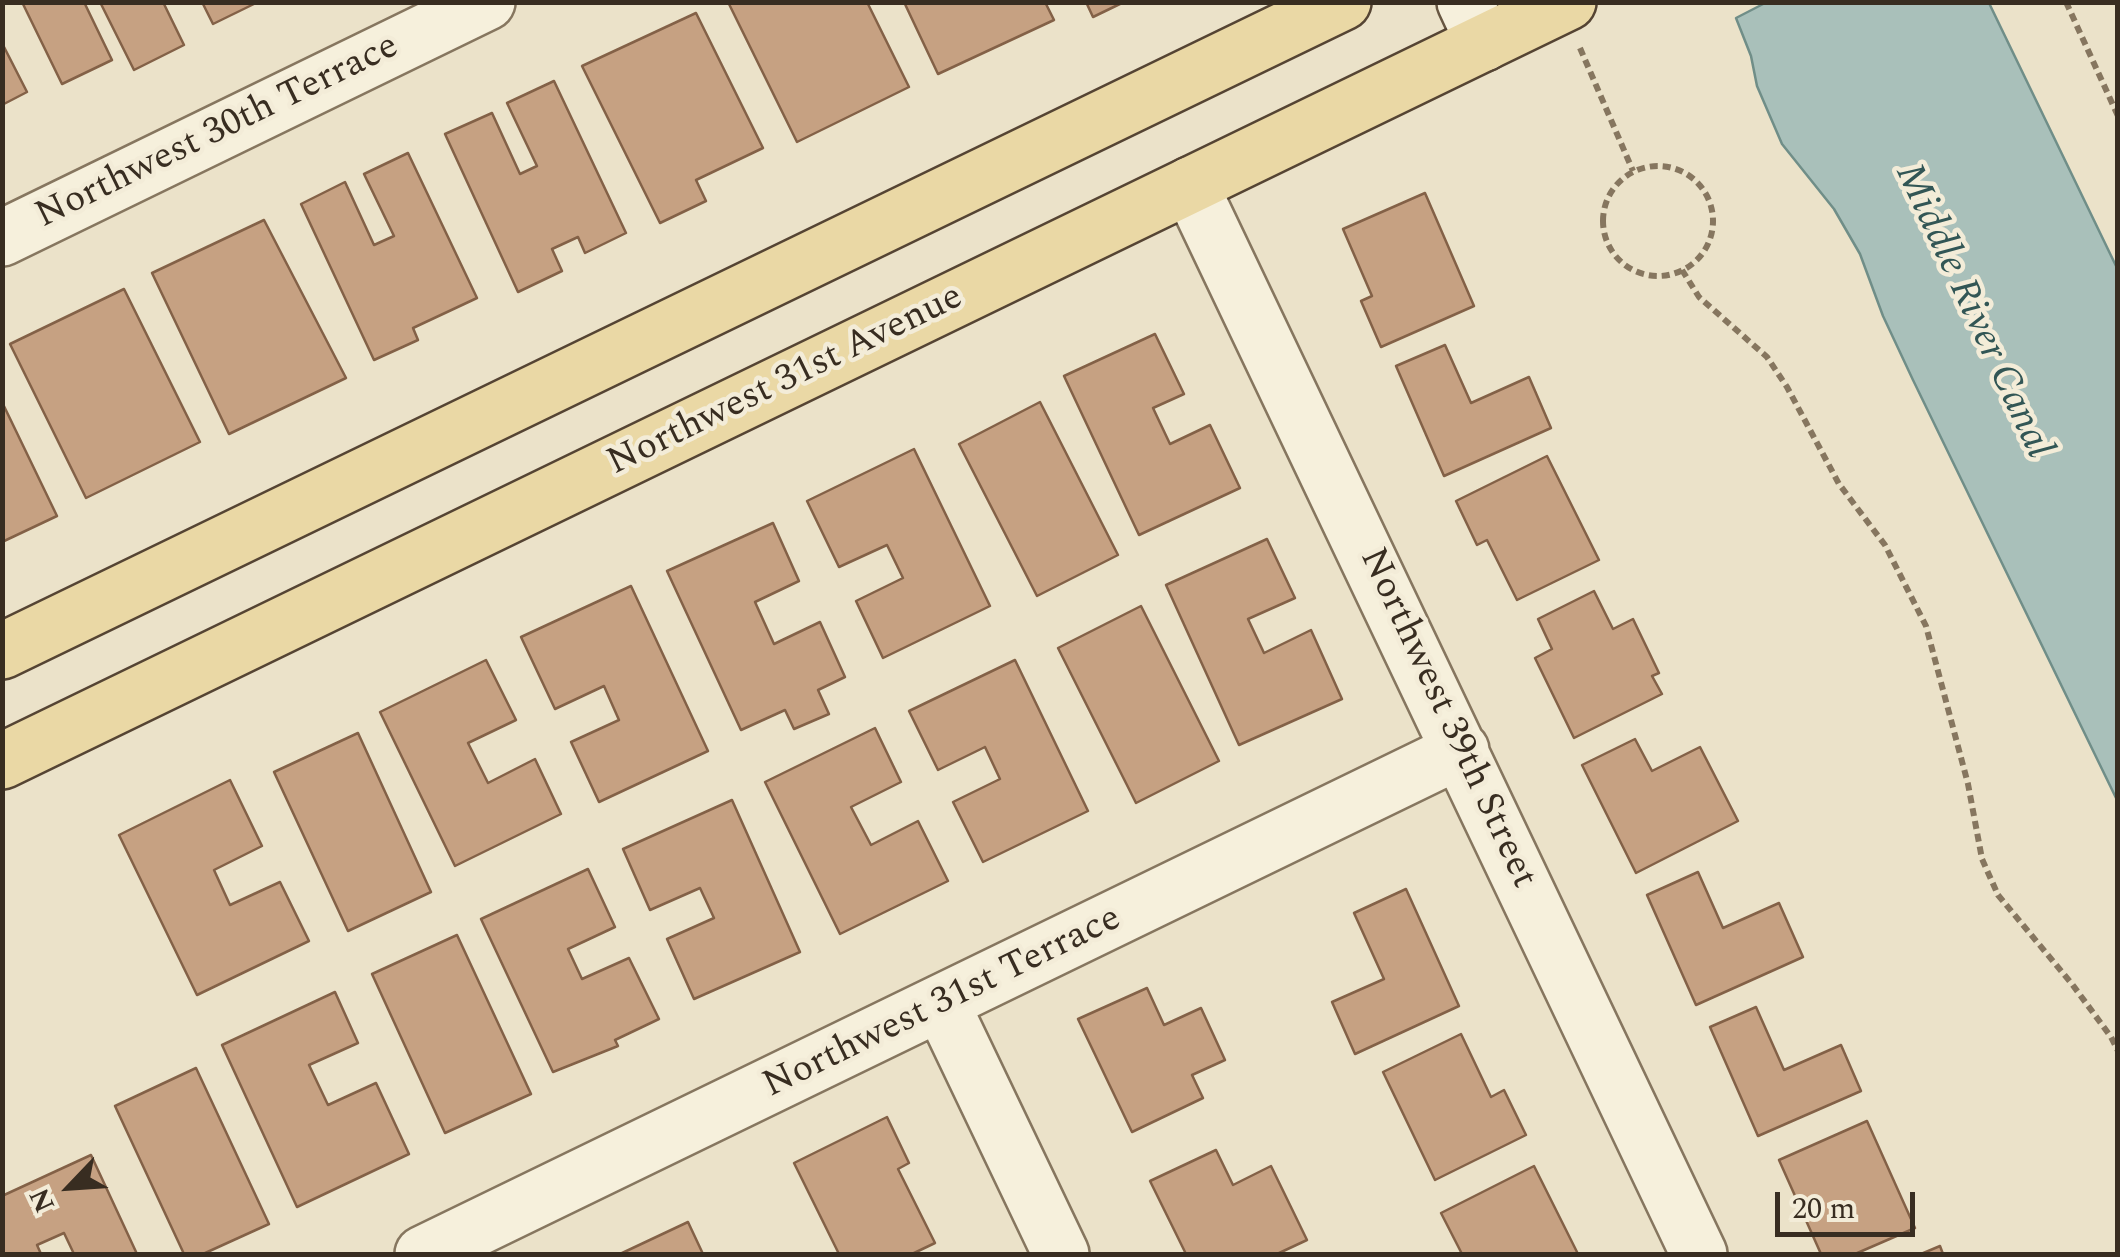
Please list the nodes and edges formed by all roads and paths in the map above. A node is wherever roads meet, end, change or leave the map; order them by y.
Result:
1 (487, 2) edge
2 (1343, 2) edge
3 (2066, 2) edge
4 (1553, 7) edge
5 (1474, 23) edge
6 (2118, 116) edge
7 (1633, 171) junction
8 (1190, 185) junction
9 (2, 238) edge
10 (1682, 270) junction
11 (2, 651) edge
12 (1462, 750) junction
13 (2, 762) edge
14 (942, 1005) junction
15 (2118, 1052) edge
16 (429, 1253) edge
17 (1061, 1254) edge
18 (1699, 1254) edge

1 - 9 street, Northwest 30th Terrace
2 - 11 main road
3 - 6 path
4 - 5 main road, Northwest 31st Avenue
4 - 7 path
5 - 8 main road, Northwest 31st Avenue
7 - 10 path
7 - 10 path
8 - 12 street, Northwest 39th Street
8 - 13 main road, Northwest 31st Avenue
10 - 15 path
12 - 14 street, Northwest 31st Terrace
12 - 18 street, Northwest 39th Street
14 - 16 street, Northwest 31st Terrace
14 - 17 street

